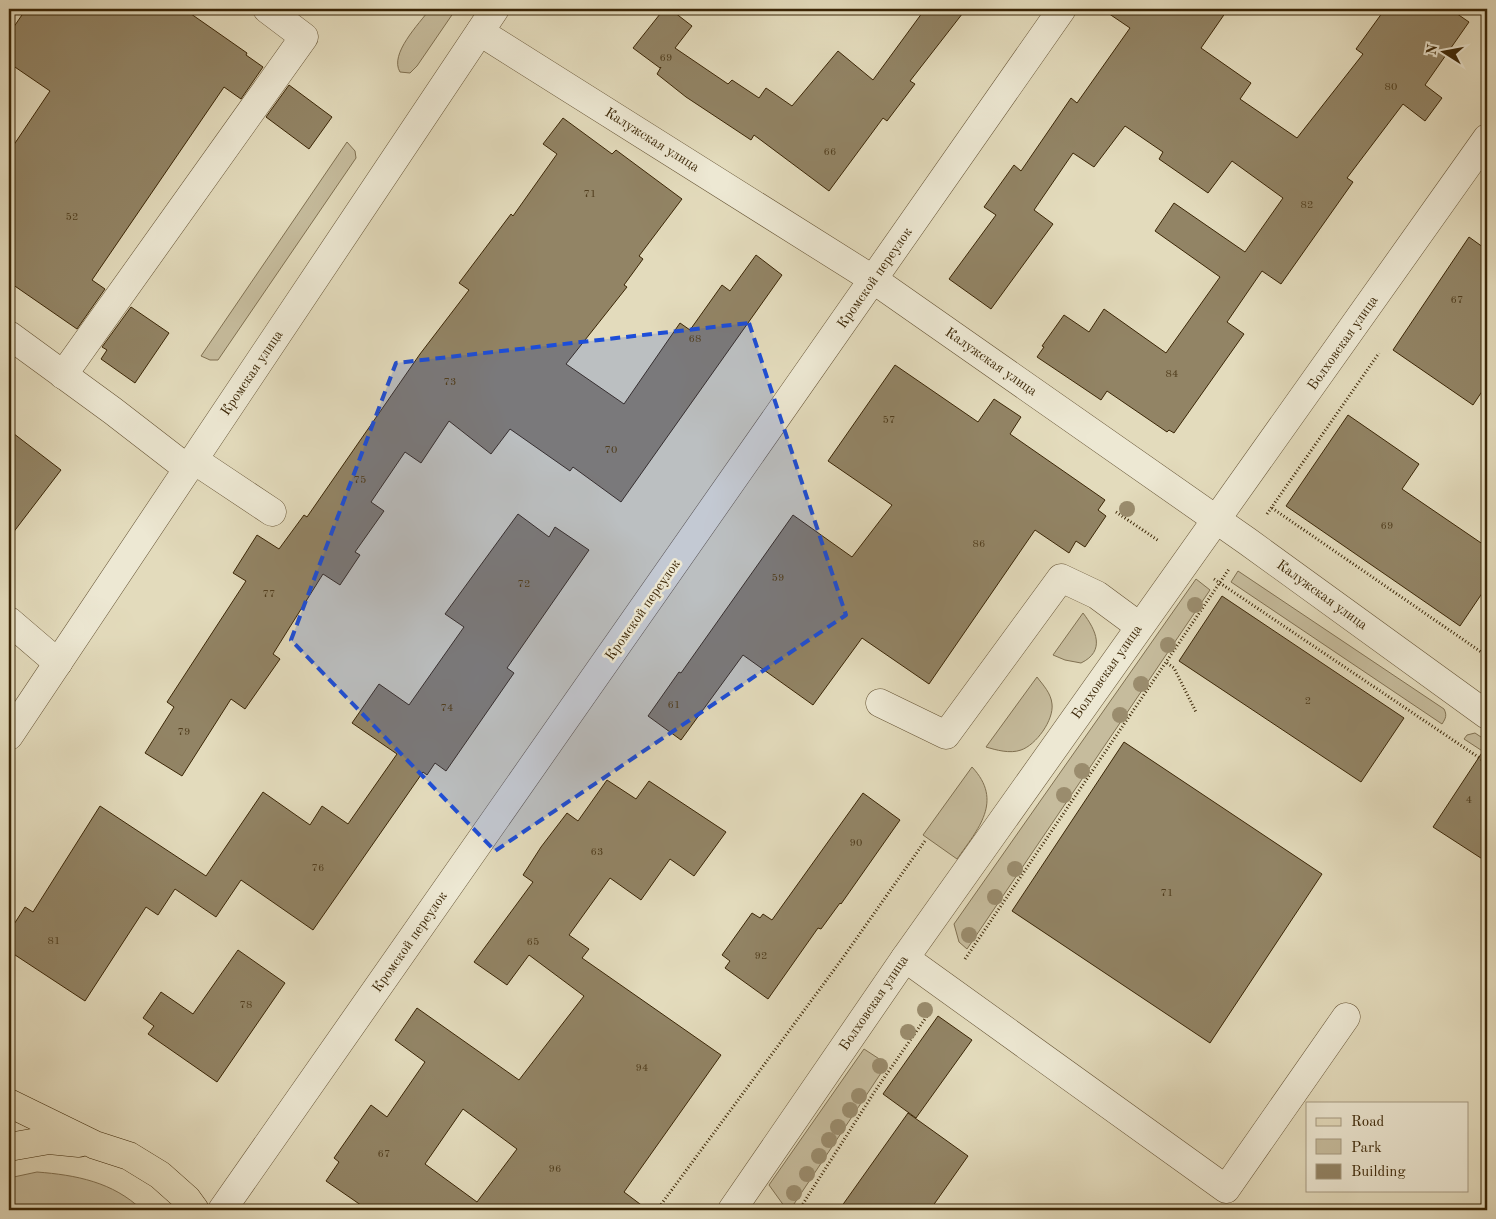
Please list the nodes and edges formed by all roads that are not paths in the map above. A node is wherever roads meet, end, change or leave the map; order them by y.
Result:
1 (267, 9) edge
2 (495, 9) edge
3 (1062, 9) edge
4 (480, 32) junction
5 (1482, 156) edge
6 (874, 280) junction
7 (9, 335) edge
8 (63, 375) junction
9 (191, 464) junction
10 (272, 512) dead end
11 (1217, 520) junction
12 (9, 621) edge
13 (1139, 626) junction
14 (58, 663) junction
15 (880, 703) dead end
16 (1487, 715) edge
17 (9, 736) edge
18 (904, 958) junction
19 (1346, 1016) dead end
20 (9, 1104) edge
21 (9, 1122) edge
22 (95, 1145) junction
23 (9, 1147) edge
24 (195, 1210) edge
25 (222, 1210) edge
26 (732, 1210) edge

1 - 8 street
2 - 4 street, Кромская улица
3 - 6 street, Кромской переулок
4 - 6 street, Калужская улица
4 - 9 street, Кромская улица
5 - 11 street, Болховская улица
6 - 11 street, Калужская улица
6 - 25 street, Кромской переулок
7 - 8 street
8 - 9 street
9 - 10 street
9 - 14 street, Кромская улица
11 - 13 street, Болховская улица
11 - 16 street, Калужская улица
12 - 14 street
13 - 15 street
13 - 18 street, Болховская улица
14 - 17 street, Кромская улица
18 - 19 street
18 - 26 street, Болховская улица
20 - 22 main road
21 - 22 main road
22 - 23 main road
22 - 24 main road

